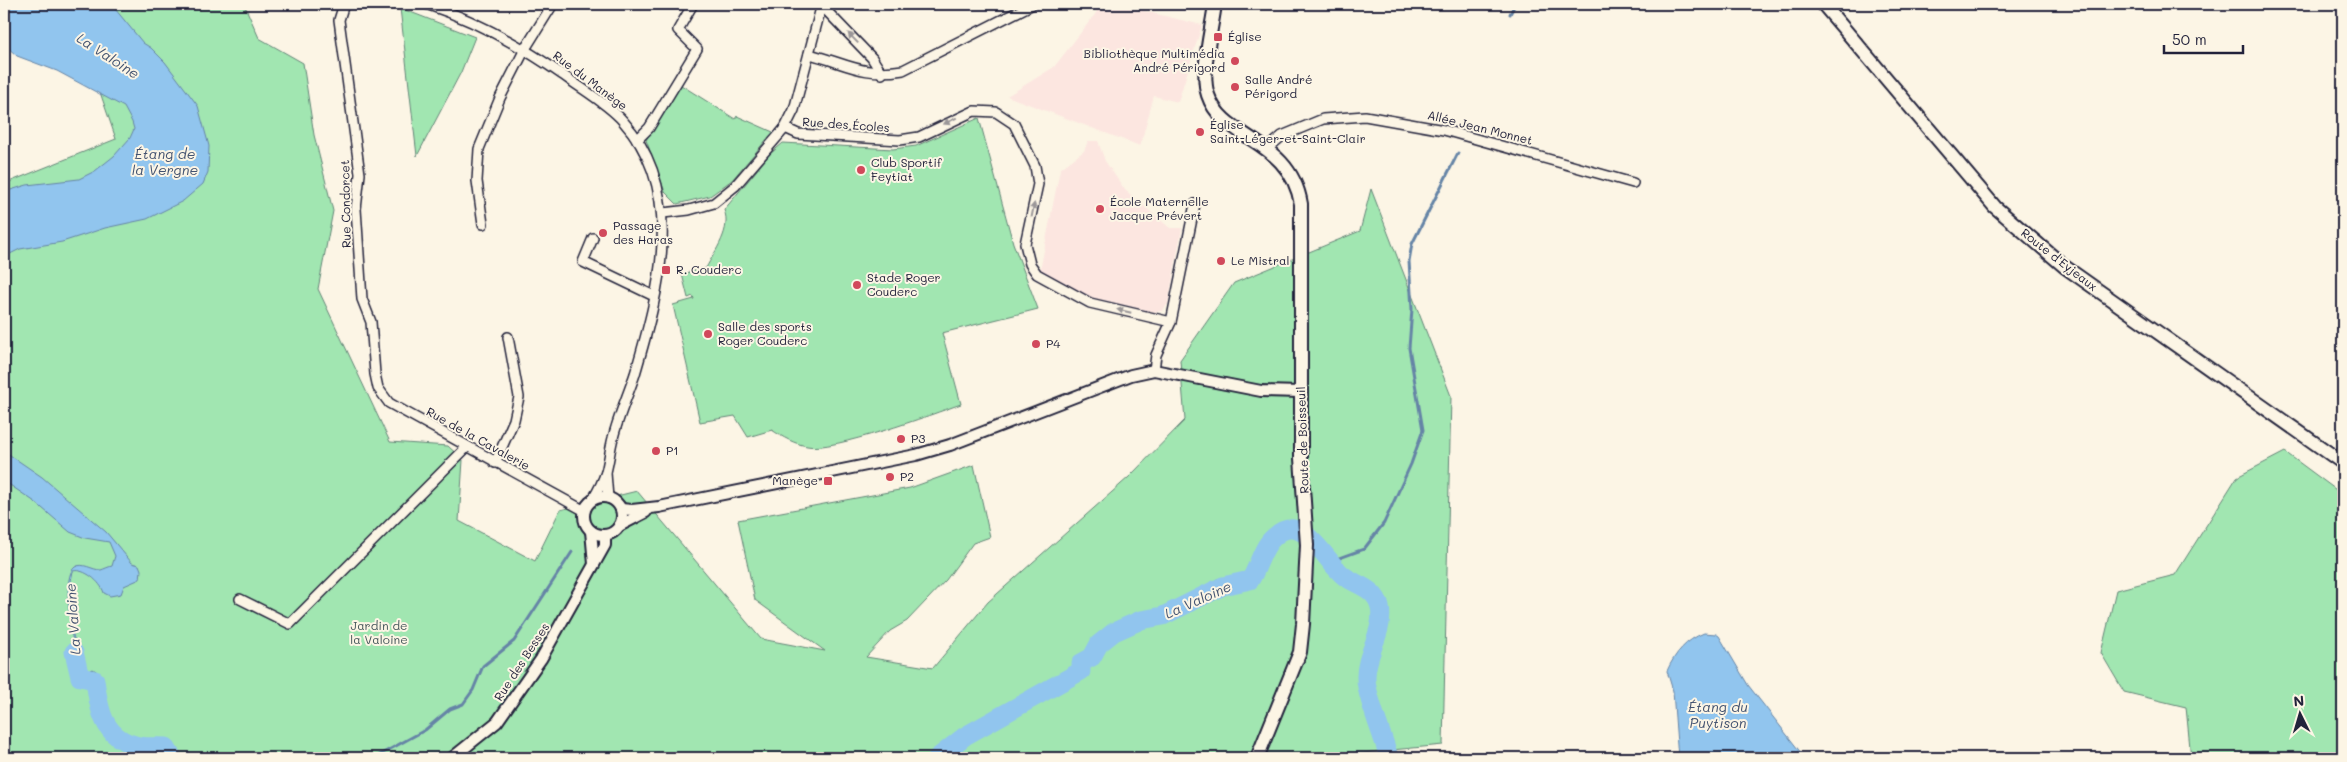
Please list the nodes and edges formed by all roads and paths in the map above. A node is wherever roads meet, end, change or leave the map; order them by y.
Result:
1 (344, 4) edge
2 (426, 4) edge
3 (553, 4) edge
4 (693, 4) edge
5 (1033, 4) edge
6 (1215, 4) edge
7 (1823, 4) edge
8 (822, 5) edge
9 (525, 49) junction
10 (810, 54) junction
11 (882, 74) junction
12 (785, 128) junction
13 (637, 140) junction
14 (1267, 149) junction
15 (1633, 182) dead end
16 (1195, 204) dead end
17 (663, 213) junction
18 (483, 224) dead end
19 (593, 238) dead end
20 (654, 296) junction
21 (1171, 322) junction
22 (508, 337) dead end
23 (1154, 370) junction
24 (375, 374) joint
25 (1301, 392) junction
26 (467, 448) junction
27 (495, 462) junction
28 (2343, 464) edge
29 (606, 473) junction
30 (608, 498) junction
31 (593, 499) junction
32 (659, 507) junction
33 (621, 509) junction
34 (585, 511) junction
35 (619, 526) junction
36 (592, 531) junction
37 (605, 535) junction
38 (594, 565) junction
39 (240, 599) dead end
40 (452, 758) edge
41 (1257, 758) edge

1 - 24 street, Rue Condorcet
2 - 9 street, Rue du Manège
3 - 9 street
4 - 13 street
5 - 11 street
6 - 14 main road, Route de Boisseuil
7 - 28 main road, Route d'Eyjeaux
8 - 10 street
11 -> 8 street
9 - 13 street, Rue du Manège
9 - 18 street
10 - 11 street
10 - 12 street
12 - 17 street
21 -> 12 street, Rue des Écoles
13 - 17 street, Rue du Manège
14 - 15 street, Allée Jean Monnet
14 - 25 main road, Route de Boisseuil
16 - 21 street
17 - 20 street, Rue du Manège
19 - 20 street
20 - 29 street, Rue du Manège
21 - 23 street
22 - 27 street
23 - 25 street
23 - 32 street
24 - 26 street, Rue de la Cavalerie
25 - 41 main road, Route de Boisseuil
26 - 27 street, Rue de la Cavalerie
26 - 39 street
27 - 34 street, Rue de la Cavalerie
29 - 30 street, Rue du Manège
29 - 31 street, Rue du Manège
30 - 31 street
30 - 33 street
31 - 34 street
32 - 33 street
32 - 35 street
33 - 35 street
34 - 36 street
35 - 37 street
36 - 37 street
36 - 38 street
37 - 38 street, Rue des Besses
38 - 40 street, Rue des Besses

